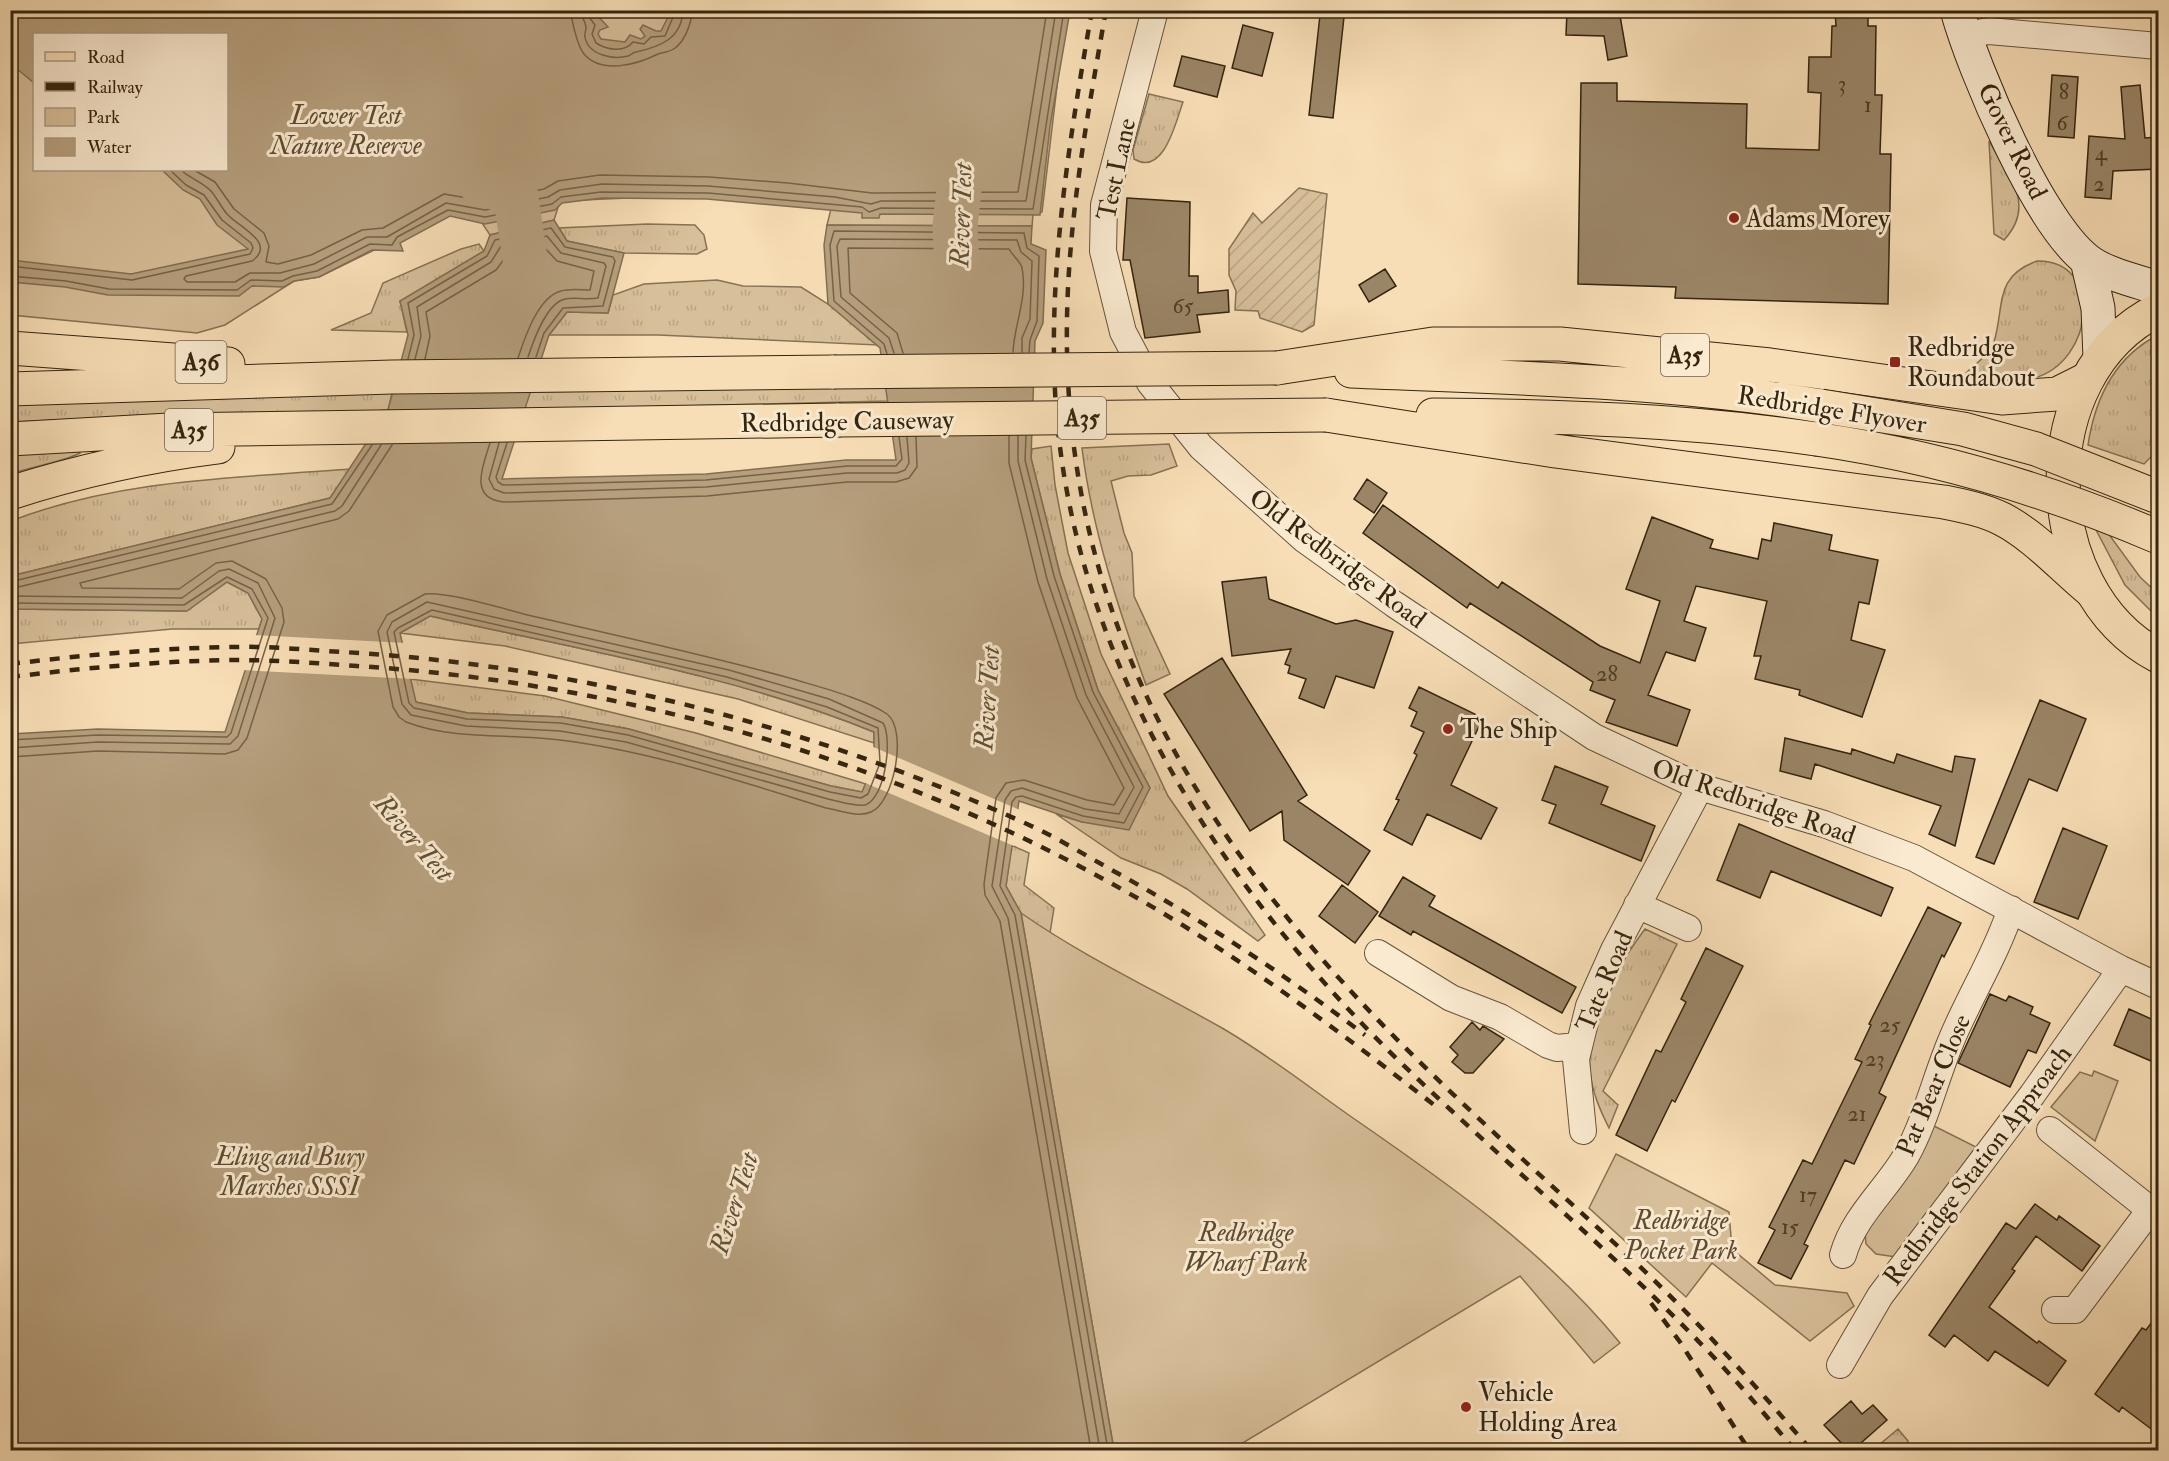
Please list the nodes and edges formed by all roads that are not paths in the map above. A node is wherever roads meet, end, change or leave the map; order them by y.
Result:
1 (1155, 10) edge
2 (1961, 23) edge
3 (2158, 45) edge
4 (2087, 260) junction
5 (2158, 288) edge
6 (2158, 310) edge
7 (10, 348) edge
8 (1277, 368) junction
9 (2094, 369) junction
10 (392, 377) junction
11 (10, 389) edge
12 (1326, 415) junction
13 (368, 429) junction
14 (10, 439) edge
15 (1201, 447) joint
16 (10, 494) edge
17 (2158, 497) edge
18 (2158, 537) edge
19 (2090, 590) junction
20 (2158, 656) edge
21 (1700, 787) junction
22 (1637, 905) junction
23 (2011, 909) junction
24 (1688, 928) dead end
25 (1378, 953) dead end
26 (2121, 969) junction
27 (2158, 986) edge
28 (1577, 1046) junction
29 (2050, 1130) dead end
30 (1583, 1131) dead end
31 (2154, 1213) edge
32 (1843, 1255) dead end
33 (2055, 1310) dead end
34 (1840, 1365) dead end

1 - 15 street, Test Lane
2 - 3 street
2 - 4 street, Gover Road
4 - 5 street, Gover Road
4 - 9 street
6 - 9 main road
7 - 10 main road, A36
8 - 9 main road, A35
8 - 10 main road, Redbridge Causeway / A35, bridge
8 - 17 main road, Redbridge Flyover / A35, bridge
9 - 19 main road
10 - 11 main road, A35
12 - 13 main road, Redbridge Causeway / A35, bridge
12 - 18 main road, Redbridge Flyover / A35, bridge
12 - 19 main road, A35
13 - 14 main road, A35
13 - 16 main road
15 - 21 street, Old Redbridge Road
19 - 20 main road
21 - 22 street, Tate Road
21 - 23 street, Old Redbridge Road
22 - 24 street, Tate Road
22 - 28 street, Tate Road
23 - 26 street, Old Redbridge Road
23 - 32 street, Pat Bear Close
25 - 28 street
26 - 27 street, Old Redbridge Road
26 - 34 street, Redbridge Station Approach
28 - 30 street, Tate Road
29 - 31 street
31 - 33 street

